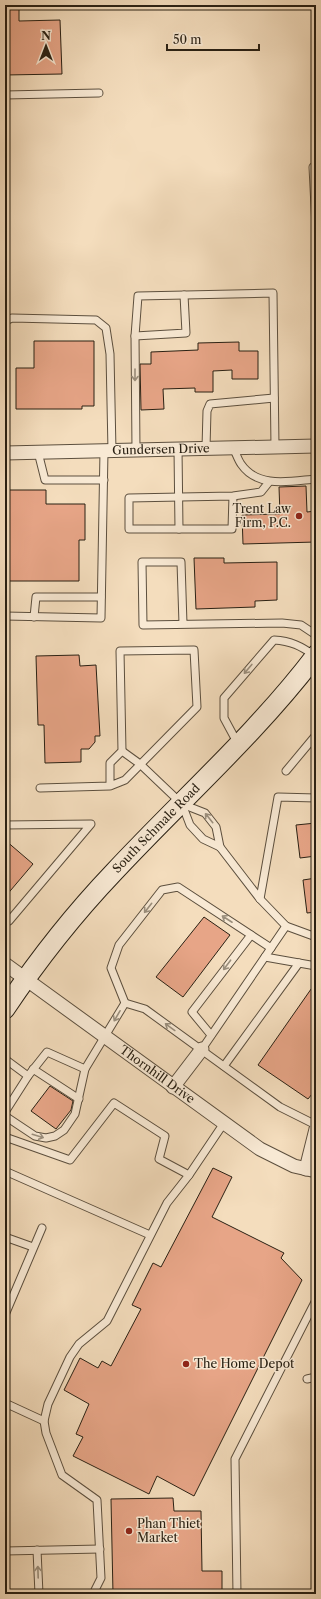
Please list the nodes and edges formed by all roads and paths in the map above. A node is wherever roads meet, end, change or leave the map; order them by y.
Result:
1 (99, 93) dead end
2 (5, 96) edge
3 (316, 166) edge
4 (316, 227) edge
5 (184, 295) junction
6 (5, 321) edge
7 (135, 336) junction
8 (274, 398) junction
9 (275, 446) junction
10 (316, 446) edge
11 (206, 448) junction
12 (233, 448) junction
13 (178, 449) junction
14 (136, 450) junction
15 (108, 451) junction
16 (38, 452) junction
17 (5, 453) edge
18 (316, 479) edge
19 (104, 480) junction
20 (269, 482) junction
21 (178, 496) junction
22 (233, 496) junction
23 (179, 529) junction
24 (101, 597) junction
25 (5, 616) edge
26 (34, 617) junction
27 (182, 624) junction
28 (316, 635) edge
29 (314, 661) edge
30 (316, 735) edge
31 (239, 745) junction
32 (122, 751) junction
33 (140, 764) junction
34 (286, 771) dead end
35 (110, 786) junction
36 (40, 788) dead end
37 (316, 798) edge
38 (182, 804) junction
39 (5, 825) edge
40 (220, 847) junction
41 (260, 900) junction
42 (5, 919) edge
43 (286, 926) junction
44 (251, 934) junction
45 (316, 937) edge
46 (271, 948) junction
47 (265, 957) junction
48 (299, 963) junction
49 (5, 964) edge
50 (316, 966) edge
51 (27, 978) junction
52 (125, 1003) junction
53 (5, 1009) edge
54 (211, 1035) junction
55 (105, 1038) junction
56 (202, 1049) junction
57 (5, 1059) edge
58 (224, 1066) junction
59 (86, 1068) junction
60 (33, 1069) junction
61 (28, 1076) junction
62 (173, 1087) junction
63 (79, 1099) junction
64 (5, 1112) edge
65 (5, 1116) edge
66 (224, 1124) junction
67 (316, 1125) edge
68 (316, 1129) edge
69 (5, 1137) edge
70 (311, 1170) edge
71 (5, 1171) edge
72 (189, 1175) junction
73 (42, 1228) dead end
74 (150, 1235) junction
75 (5, 1237) edge
76 (33, 1247) junction
77 (316, 1300) edge
78 (5, 1315) edge
79 (316, 1377) edge
80 (307, 1379) dead end
81 (5, 1403) edge
82 (44, 1421) junction
83 (100, 1548) junction
84 (37, 1550) junction
85 (5, 1551) edge
86 (39, 1594) edge
87 (95, 1594) edge
88 (237, 1594) edge

1 - 2 lane
3 - 4 lane
5 - 7 lane
5 - 7 lane
5 - 8 lane
6 - 15 lane
7 -> 14 lane
8 - 9 lane
8 - 11 lane
9 - 10 street, Gundersen Drive
9 - 12 street, Gundersen Drive
11 - 12 street, Gundersen Drive
11 - 13 street, Gundersen Drive
12 - 20 lane
13 - 14 street, Gundersen Drive
13 - 21 lane
14 - 15 street, Gundersen Drive
15 - 16 street, Gundersen Drive
15 - 19 lane
16 - 17 street, Gundersen Drive
16 - 19 lane
18 - 20 lane
19 - 24 lane
20 - 22 lane
21 - 22 lane
21 - 23 lane
21 - 23 lane
22 - 23 lane
24 - 26 lane
24 - 26 lane
25 - 26 lane
27 - 27 lane
27 - 28 lane
29 - 31 main road, South Schmale Road
29 -> 31 lane
30 - 34 lane
31 - 38 main road, South Schmale Road
32 - 33 lane
32 - 33 lane
32 - 35 lane
33 - 35 lane
33 - 38 lane
35 - 36 lane
37 - 41 lane
38 - 40 lane
40 -> 38 lane
38 - 51 main road, South Schmale Road
39 - 42 lane
40 - 41 lane
41 - 43 lane
43 - 45 lane
43 - 46 lane
44 - 46 lane
44 -> 52 lane
44 -> 54 lane
46 - 47 lane
47 - 48 lane
47 - 54 lane
48 - 50 lane
48 - 58 lane
49 - 51 street, Thornhill Drive
51 - 53 main road, South Schmale Road
51 - 55 street, Thornhill Drive
52 -> 55 lane
56 -> 52 lane
54 - 56 lane
55 - 59 lane
55 - 62 street, Thornhill Drive
56 - 58 lane
56 - 62 street
57 - 61 lane
58 - 67 lane
59 - 60 lane
59 - 63 lane
60 - 61 lane
60 - 63 lane
61 - 64 lane
62 - 66 street, Thornhill Drive
65 -> 63 lane
66 - 70 street, Thornhill Drive
66 - 72 lane
68 - 70 street
69 - 72 lane
71 - 74 lane
72 - 74 lane
73 - 76 lane
74 - 82 lane
75 - 76 lane
76 - 78 lane
77 - 88 lane
79 - 80 lane
81 - 82 lane
82 - 83 lane
83 - 84 lane
83 - 87 lane
84 - 85 lane
86 -> 84 lane

